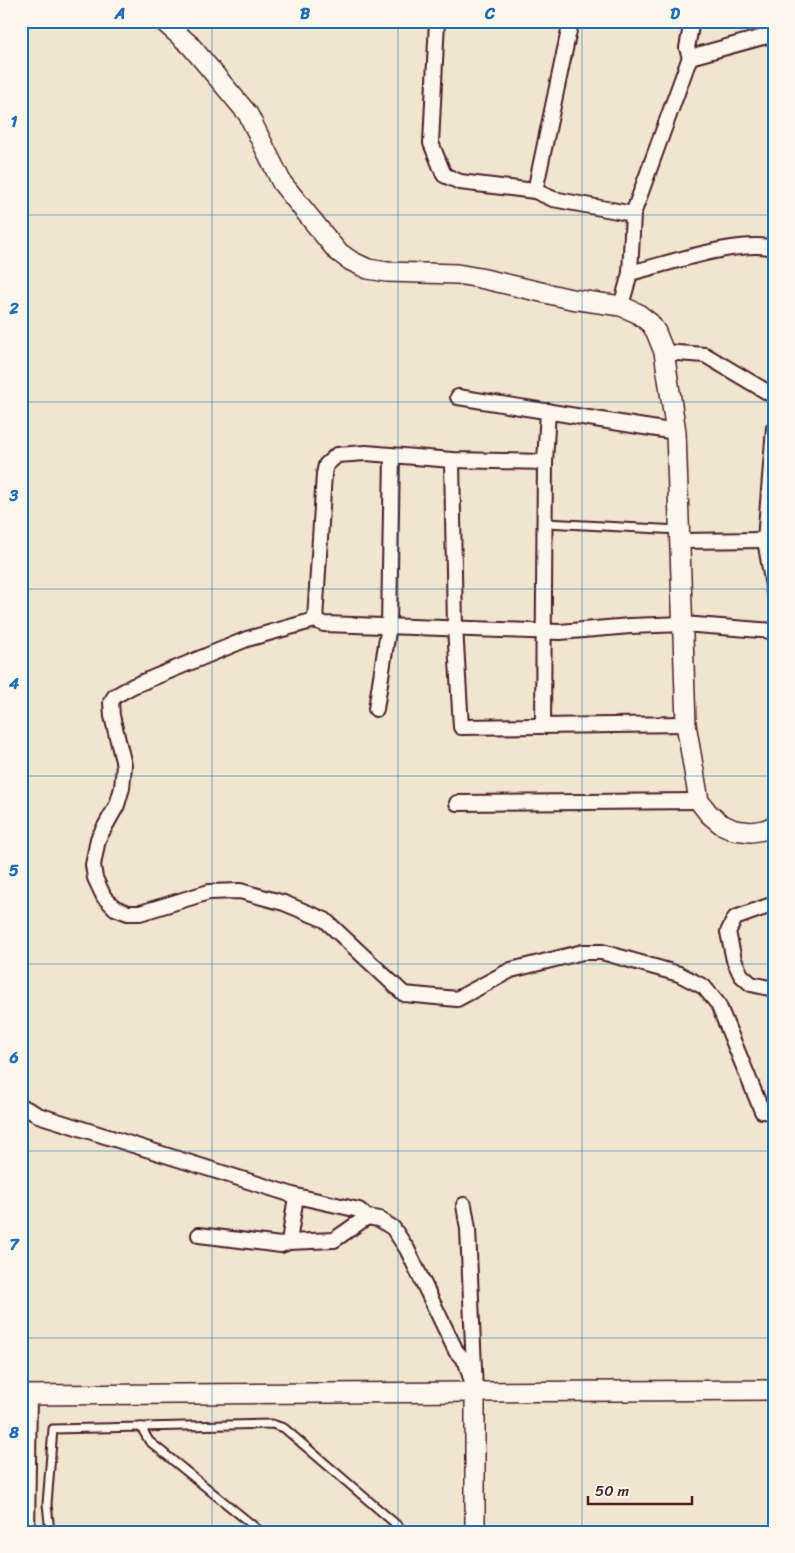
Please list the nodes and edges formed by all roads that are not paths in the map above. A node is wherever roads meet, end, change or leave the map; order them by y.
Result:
1 (163, 21) edge
2 (437, 21) edge
3 (571, 21) edge
4 (692, 21) edge
5 (774, 34) edge
6 (690, 57) junction
7 (535, 191) junction
8 (632, 214) junction
9 (774, 248) edge
10 (630, 273) junction
11 (621, 306) junction
12 (664, 352) junction
13 (458, 396) dead end
14 (774, 396) edge
15 (548, 411) junction
16 (774, 428) edge
17 (676, 432) junction
18 (392, 456) junction
19 (452, 460) junction
20 (545, 462) junction
21 (546, 523) junction
22 (679, 536) junction
23 (765, 540) junction
24 (774, 592) edge
25 (315, 620) junction
26 (683, 624) junction
27 (389, 625) junction
28 (455, 627) junction
29 (545, 631) junction
30 (774, 631) edge
31 (376, 710) dead end
32 (543, 724) junction
33 (686, 724) junction
34 (699, 801) junction
35 (457, 803) dead end
36 (774, 826) edge
37 (774, 904) edge
38 (774, 989) edge
39 (21, 1106) edge
40 (774, 1112) edge
41 (296, 1196) junction
42 (464, 1205) dead end
43 (367, 1218) junction
44 (199, 1235) dead end
45 (289, 1242) junction
46 (774, 1390) edge
47 (474, 1392) junction
48 (25, 1395) edge
49 (141, 1427) junction
50 (27, 1532) edge
51 (50, 1532) edge
52 (261, 1532) edge
53 (405, 1532) edge
54 (475, 1532) edge

1 - 11 street
2 - 7 street
3 - 7 street
4 - 6 street
5 - 6 street
6 - 8 street
7 - 8 street
8 - 10 street
9 - 10 street
10 - 11 street
11 - 12 street
12 - 14 street
12 - 17 street
13 - 15 street
15 - 17 street
15 - 20 street
16 - 23 street
17 - 22 street
18 - 19 street
18 - 25 street
18 - 27 street
19 - 20 street
19 - 28 street
20 - 21 street
21 - 22 lane
21 - 29 street
22 - 23 street
22 - 26 street
23 - 24 street
25 - 27 street
25 - 40 street
26 - 29 street
26 - 30 street
26 - 33 street
27 - 28 street
27 - 31 street
28 - 29 street
28 - 32 street
29 - 32 street
32 - 33 street
33 - 34 street
34 - 35 street
34 - 36 street
37 - 38 street
39 - 41 street
41 - 43 street
41 - 45 street
42 - 47 street
43 - 45 street
43 - 47 street
44 - 45 street
46 - 47 street
47 - 48 street
47 - 54 street
48 - 50 street
49 - 51 lane
49 - 52 lane
49 - 53 lane

